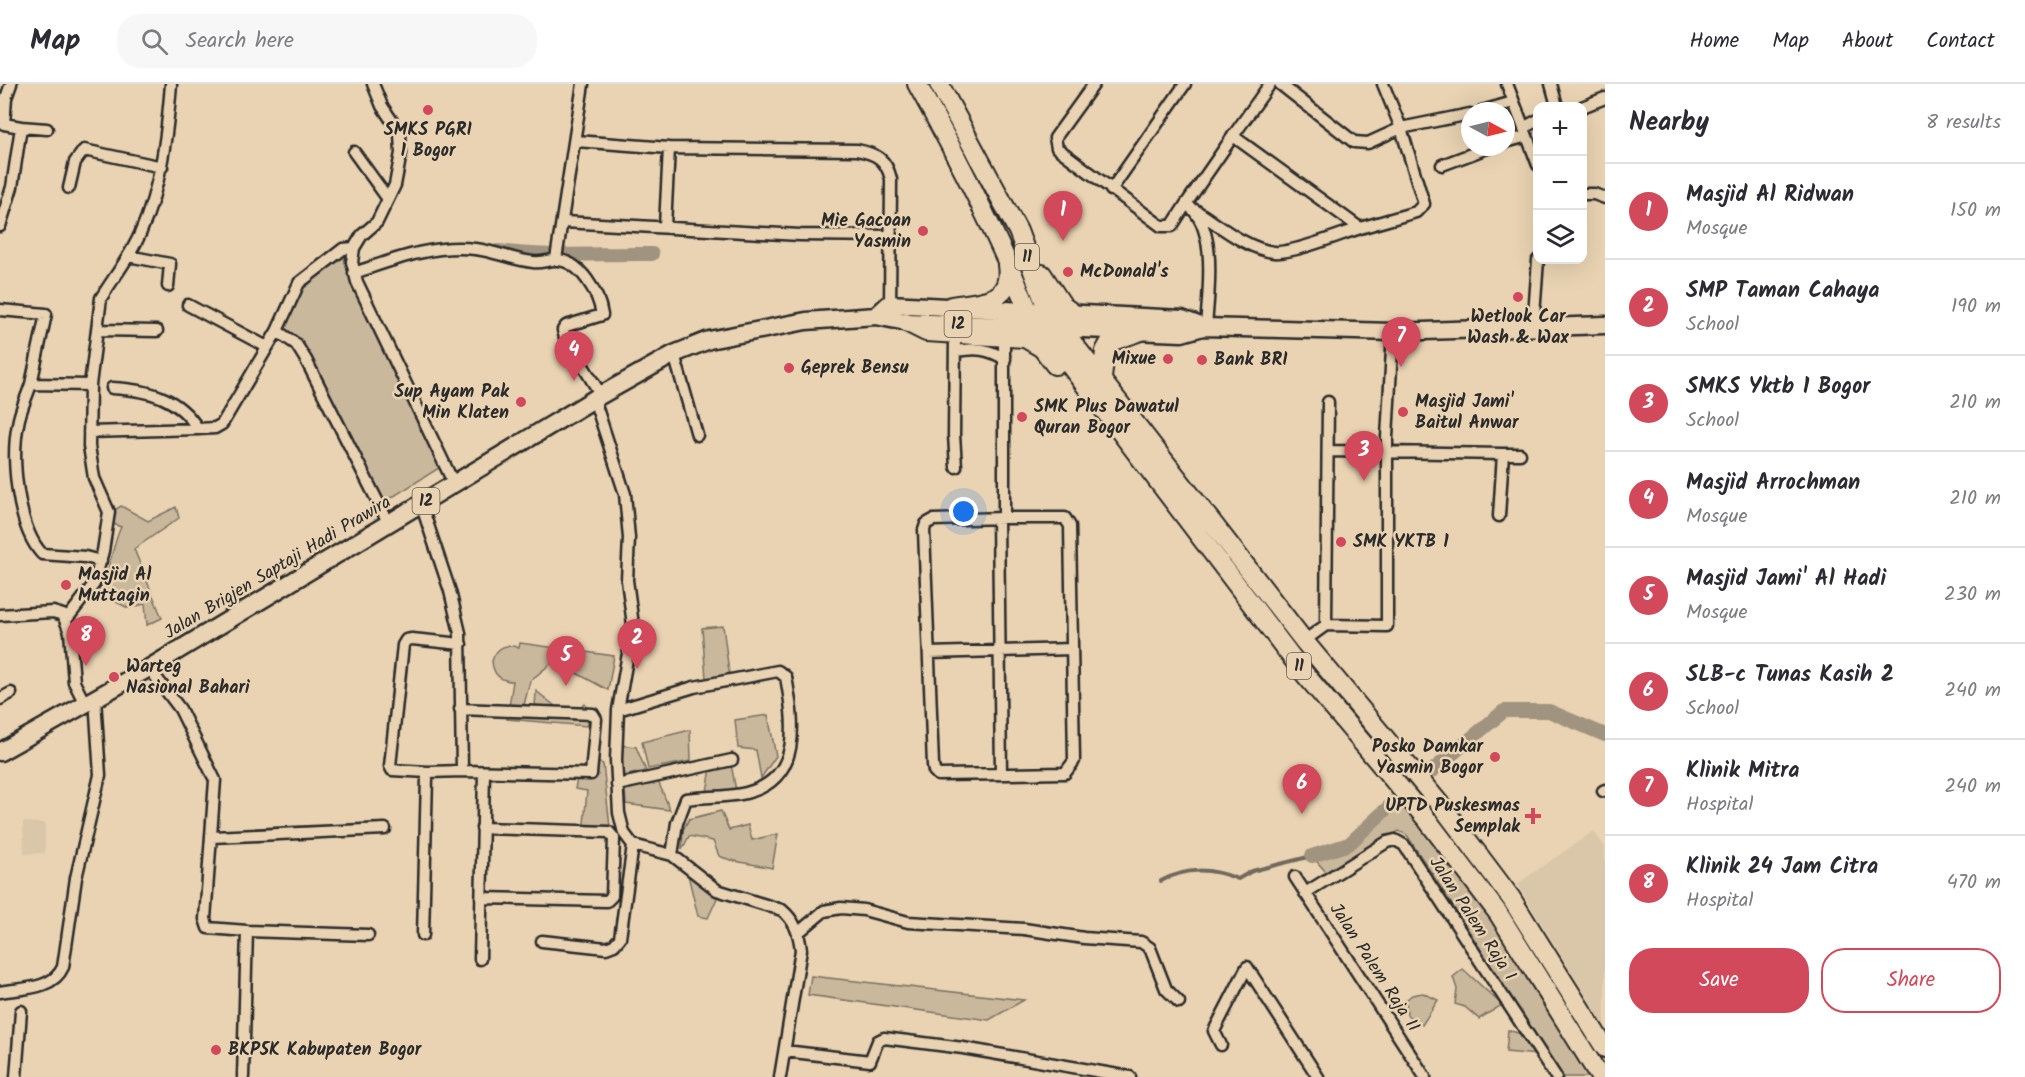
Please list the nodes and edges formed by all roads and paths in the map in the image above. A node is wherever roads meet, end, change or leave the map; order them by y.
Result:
1 (11, 84) edge
2 (171, 84) edge
3 (373, 84) edge
4 (583, 84) edge
5 (917, 84) edge
6 (939, 84) edge
7 (1094, 84) edge
8 (1185, 84) edge
9 (1270, 84) edge
10 (1280, 84) edge
11 (1383, 84) edge
12 (1507, 84) edge
13 (1551, 84) edge
14 (1605, 98) edge
15 (1514, 102) edge
16 (1556, 102) edge
17 (1515, 104) edge
18 (1587, 105) edge
19 (1461, 116) edge
20 (21, 127) junction
21 (1401, 128) junction
22 (46, 129) dead end
23 (1530, 135) edge
24 (1233, 136) junction
25 (1515, 139) edge
26 (576, 141) junction
27 (669, 148) junction
28 (354, 152) dead end
29 (1466, 156) edge
30 (1536, 156) edge
31 (1442, 165) dead end
32 (162, 167) junction
33 (69, 188) dead end
34 (1111, 190) junction
35 (1587, 194) edge
36 (1605, 198) edge
37 (388, 199) junction
38 (1191, 207) junction
39 (564, 222) junction
40 (0, 226) edge
41 (665, 226) junction
42 (1360, 228) junction
43 (1018, 231) junction
44 (891, 236) junction
45 (354, 248) junction
46 (1004, 251) junction
47 (128, 256) junction
48 (557, 256) junction
49 (1538, 264) edge
50 (354, 273) junction
51 (168, 286) dead end
52 (188, 305) dead end
53 (951, 306) junction
54 (0, 310) edge
55 (1028, 310) junction
56 (1074, 314) junction
57 (890, 315) junction
58 (1044, 319) junction
59 (1605, 325) edge
60 (1061, 327) junction
61 (1205, 327) junction
62 (1533, 329) junction
63 (98, 330) junction
64 (157, 330) dead end
65 (276, 331) junction
66 (1004, 331) junction
67 (1141, 331) junction
68 (1393, 332) junction
69 (955, 343) junction
70 (267, 347) junction
71 (674, 354) junction
72 (1005, 359) junction
73 (1102, 378) junction
74 (31, 384) junction
75 (90, 385) junction
76 (112, 388) dead end
77 (598, 397) junction
78 (1328, 402) dead end
79 (198, 429) junction
80 (89, 432) junction
81 (697, 435) dead end
82 (1124, 439) junction
83 (1328, 451) junction
84 (1388, 453) junction
85 (1503, 454) junction
86 (1520, 454) dead end
87 (956, 467) dead end
88 (454, 484) junction
89 (421, 504) junction
90 (1499, 516) dead end
91 (1001, 518) junction
92 (389, 524) junction
93 (101, 561) junction
94 (0, 615) edge
95 (67, 619) junction
96 (1326, 625) junction
97 (1304, 641) junction
98 (461, 644) junction
99 (1072, 650) junction
100 (1000, 651) junction
101 (928, 653) junction
102 (149, 668) junction
103 (11, 693) dead end
104 (0, 699) edge
105 (90, 701) junction
106 (460, 709) junction
107 (618, 710) junction
108 (0, 752) edge
109 (732, 760) dead end
110 (462, 771) junction
111 (428, 772) junction
112 (484, 772) junction
113 (1001, 774) junction
114 (617, 785) junction
115 (1444, 809) junction
116 (1428, 821) junction
117 (482, 828) junction
118 (386, 829) dead end
119 (212, 837) junction
120 (633, 845) junction
121 (672, 855) junction
122 (1295, 877) dead end
123 (1305, 893) junction
124 (481, 898) junction
125 (247, 931) junction
126 (799, 932) junction
127 (368, 935) dead end
128 (423, 935) dead end
129 (542, 941) dead end
130 (480, 959) dead end
131 (0, 992) edge
132 (1179, 1002) dead end
133 (21, 1011) dead end
134 (1221, 1045) dead end
135 (1605, 1048) edge
136 (785, 1051) junction
137 (16, 1077) edge
138 (243, 1077) edge
139 (780, 1077) edge
140 (1130, 1077) edge
141 (1318, 1077) edge
142 (1425, 1077) edge
143 (1556, 1077) edge
144 (1600, 1077) edge

1 - 20 street
2 - 32 street
3 - 37 street
4 - 26 street
5 - 46 highway, 11
6 - 43 highway, 11
7 - 34 street
8 - 34 street
9 - 24 street
10 - 21 street
11 - 21 street
12 - 15 street
13 - 16 street
14 - 18 street
17 - 23 street
19 - 21 street
20 - 22 street
20 - 40 street
21 - 42 street
23 - 25 street
23 - 30 street
24 - 38 street
24 - 42 street
26 - 27 street
26 - 39 street
27 - 41 street
27 - 44 street
28 - 37 street
29 - 31 street
32 - 33 street
32 - 47 street
34 - 38 street
35 - 36 street
37 - 45 street
38 - 42 street
38 - 61 street
39 - 41 street
39 - 48 street
41 - 44 street
43 - 56 highway
43 - 58 highway, 11
44 - 57 street
45 - 50 street
45 - 65 street
46 - 53 highway, 12
46 - 55 highway, 11
47 - 51 street
47 - 63 street
48 - 50 street
48 - 77 street
49 - 62 street
50 - 88 street
52 - 70 street
53 - 55 main road, 12
53 - 57 main road, 12
54 - 74 street
55 - 58 highway, 11
56 - 58 main road, 12
56 - 61 main road, 12
57 - 66 main road, 12
57 - 69 highway
57 - 71 main road, Jalan Brigjen Saptaji Hadi Prawira / 12
58 - 60 highway, 11
58 - 66 main road, 12
58 - 82 highway, 11
59 - 62 main road, 12
60 - 67 main road, 12
60 - 73 highway, 11
61 - 67 main road, 12
61 - 68 main road, 12
62 - 68 main road, 12
63 - 64 street
63 - 75 street
65 - 70 street
65 - 92 street
66 - 69 highway
66 - 72 street
66 - 82 highway
67 - 73 highway, 12
68 - 84 street
69 - 72 street
69 - 87 street
70 - 79 street
71 - 77 main road, Jalan Brigjen Saptaji Hadi Prawira / 12
71 - 81 street
72 - 91 street
73 - 97 highway, 11
74 - 75 street
74 - 93 street
75 - 80 street
76 - 79 street
77 - 88 main road, Jalan Brigjen Saptaji Hadi Prawira / 12
77 - 107 street
78 - 83 street
79 - 80 street
80 - 93 street
82 - 116 highway, 11
83 - 84 street
83 - 96 street
84 - 85 street
84 - 96 street
85 - 86 street
85 - 90 street
88 - 89 main road, Jalan Brigjen Saptaji Hadi Prawira / 12
89 - 92 main road, Jalan Brigjen Saptaji Hadi Prawira / 12
89 - 98 street
91 - 99 street
91 - 100 street
91 - 101 street
92 - 102 main road, Jalan Brigjen Saptaji Hadi Prawira / 12
93 - 95 street
94 - 95 street
95 - 105 street
96 - 97 street
97 - 115 highway, 11
98 - 106 street
98 - 111 street
99 - 100 street
99 - 113 street
100 - 101 street
100 - 113 street
101 - 113 street
102 - 105 main road, Jalan Brigjen Saptaji Hadi Prawira / 12
102 - 119 street
103 - 104 street
105 - 108 main road, Jalan Brigjen Saptaji Hadi Prawira / 12
105 - 131 street
106 - 110 street
106 - 112 street
107 - 114 street
107 - 121 street
109 - 114 street
110 - 111 street
110 - 112 street
111 - 128 street
112 - 117 street
114 - 120 street
115 - 116 highway
115 - 135 highway, 11
116 - 144 highway, 11
117 - 124 street
117 - 124 street
118 - 119 street
119 - 125 street
120 - 121 street
120 - 129 street
121 - 126 street
122 - 123 street, Jalan Palem Raja II
123 - 142 street, Jalan Palem Raja II
123 - 143 street, Jalan Palem Raja I
124 - 130 street
125 - 127 street
125 - 138 street
126 - 132 street
126 - 136 street
133 - 137 street
134 - 141 street
136 - 139 street
136 - 140 street

